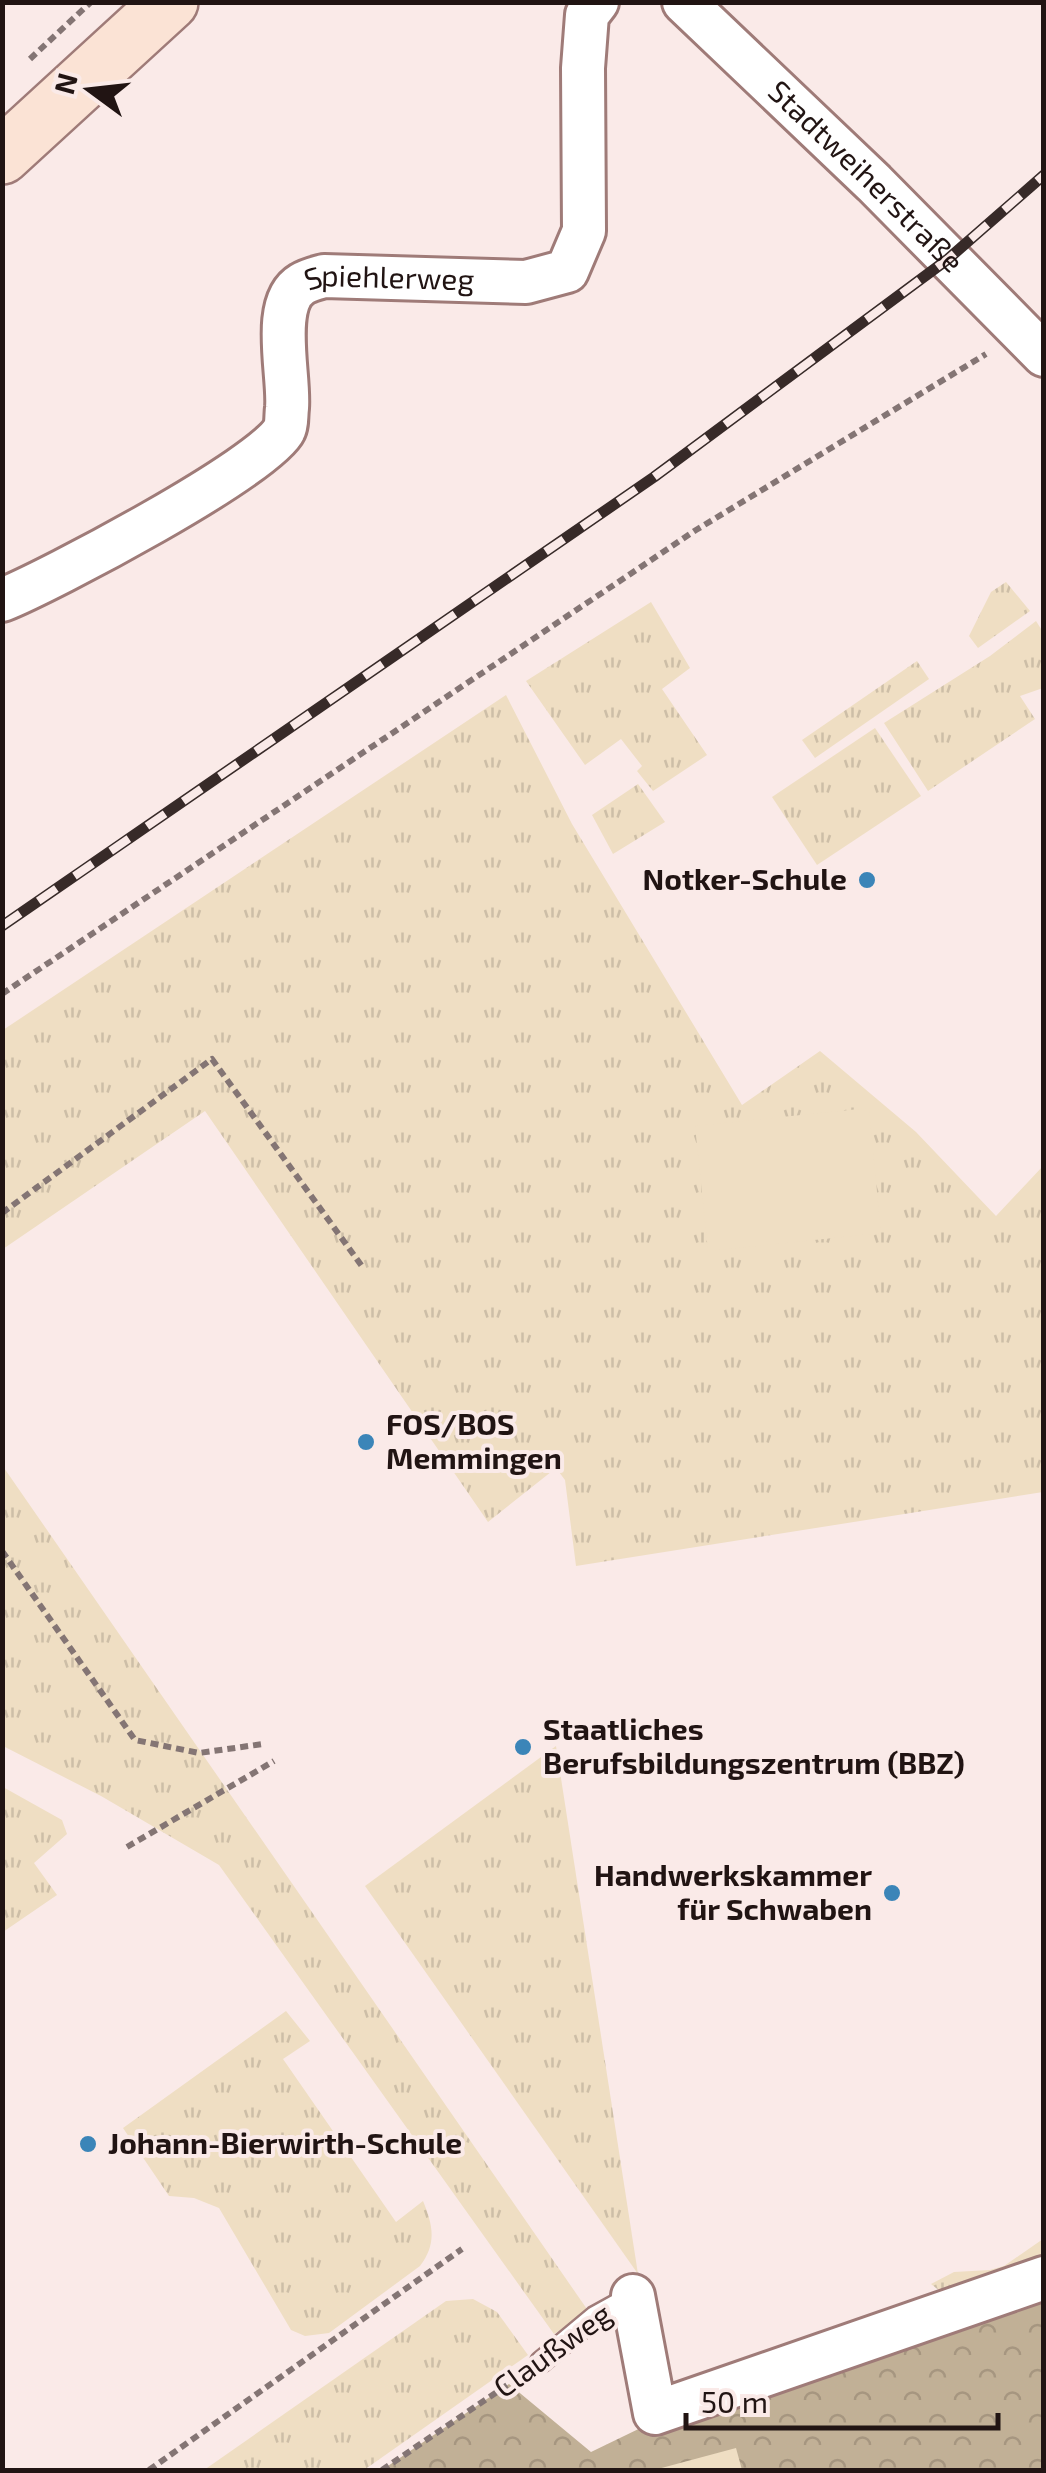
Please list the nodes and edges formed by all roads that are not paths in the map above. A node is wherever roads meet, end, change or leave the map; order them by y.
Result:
1 (170, 2) edge
2 (597, 2) edge
3 (684, 2) edge
4 (2, 156) edge
5 (1036, 336) edge
6 (2, 600) edge
7 (1044, 2278) edge
8 (632, 2296) joint
9 (541, 2362) road end

1 - 4 main road
2 - 6 street, Spiehlerweg
3 - 5 street, Stadtweiherstraße
7 - 8 street, Claußweg
8 - 9 lane, Claußweg

